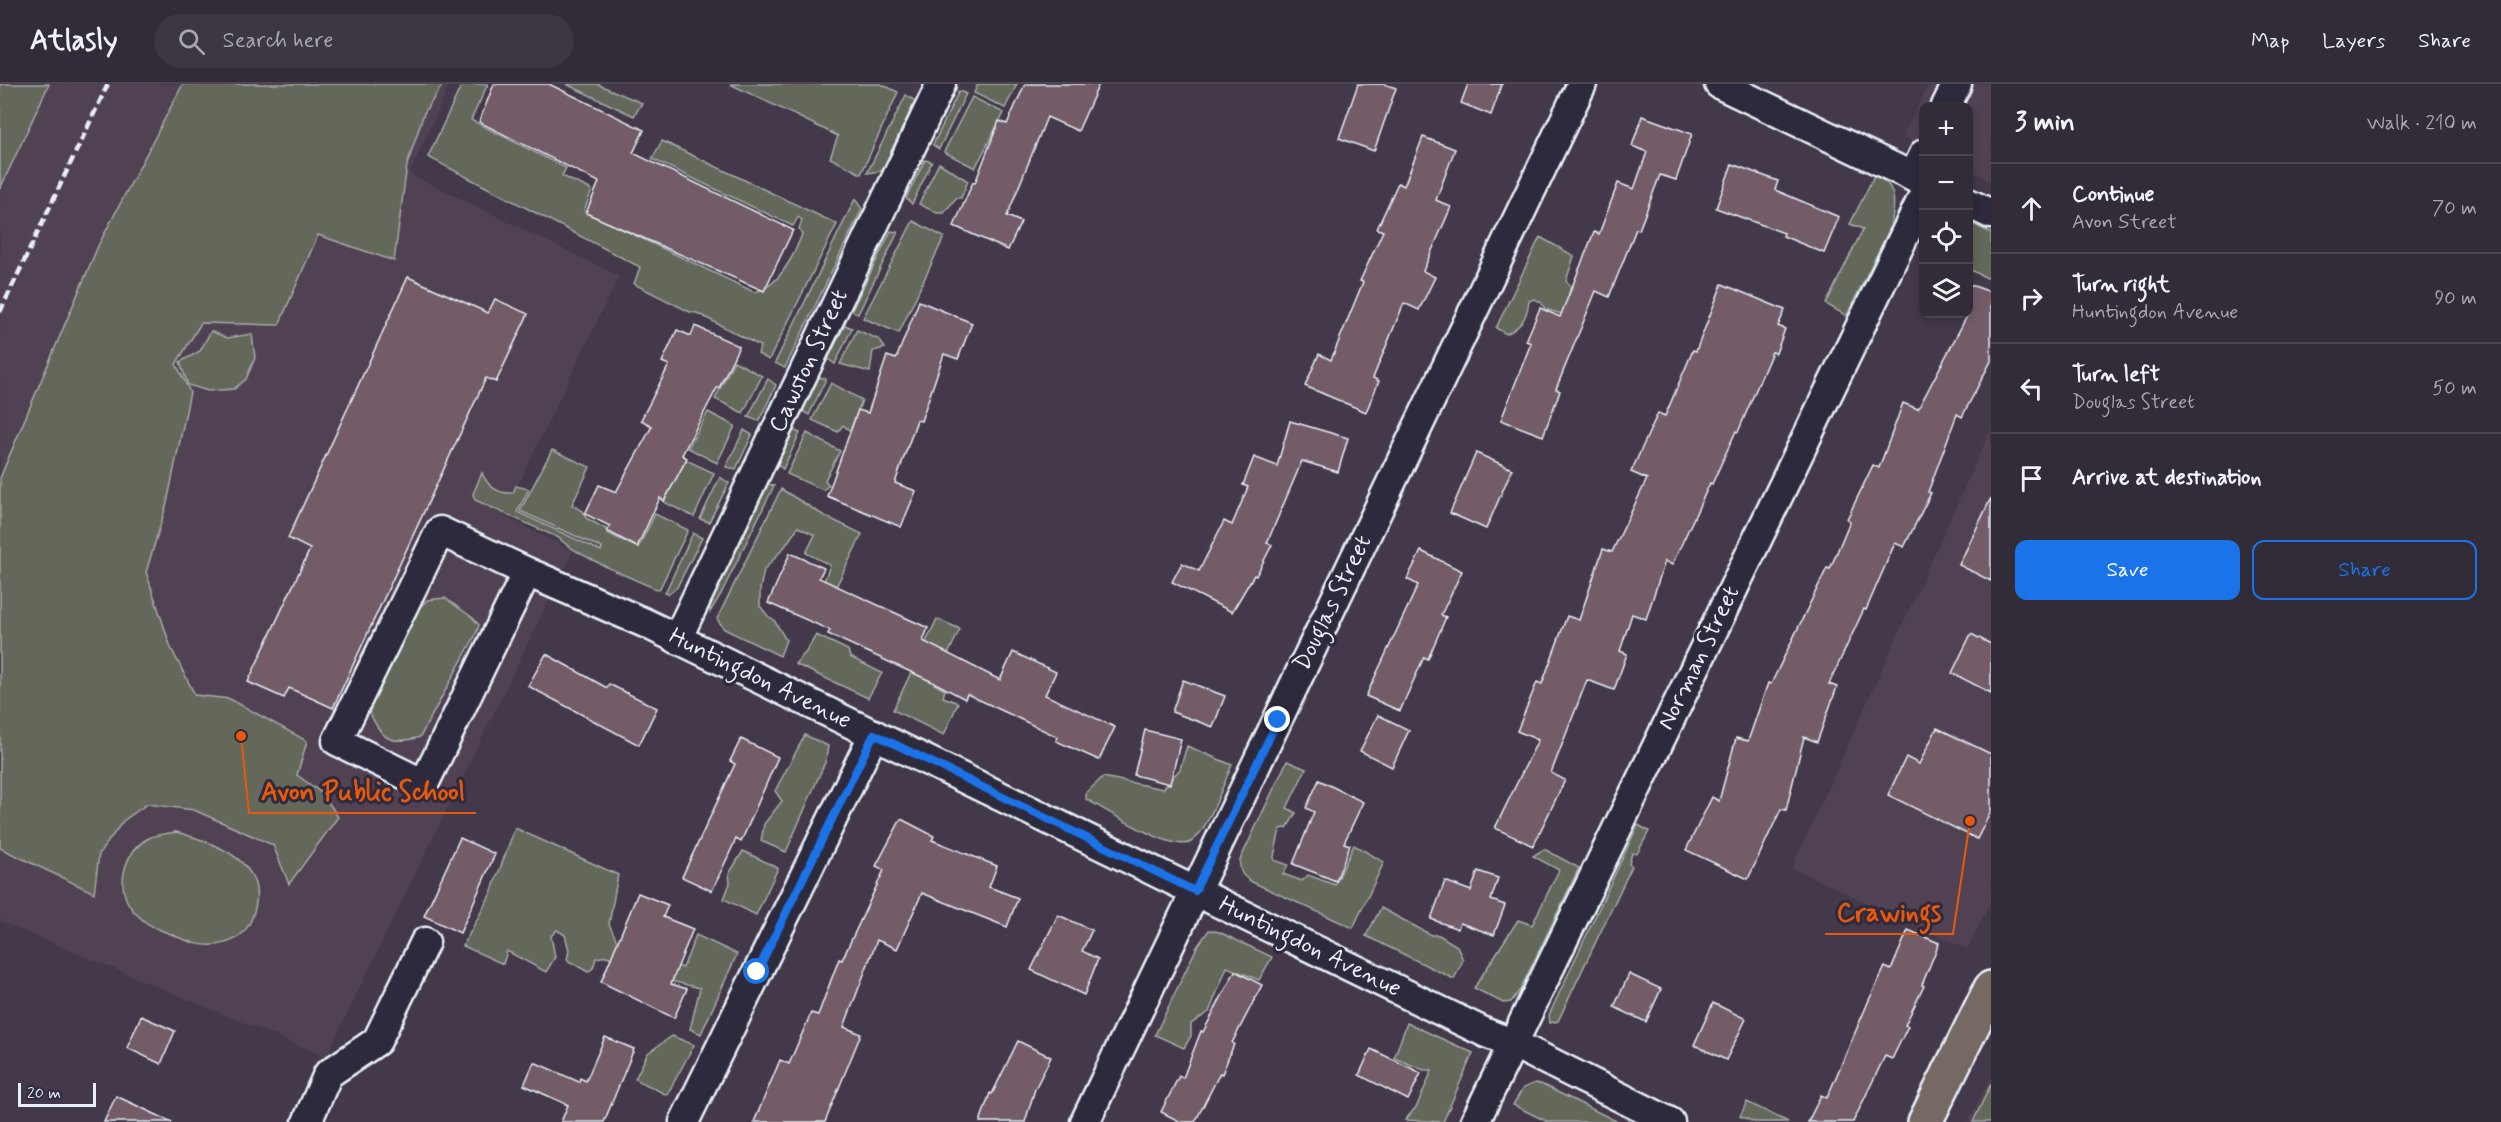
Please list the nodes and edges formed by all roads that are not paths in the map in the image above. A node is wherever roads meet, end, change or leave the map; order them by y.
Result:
1 (941, 84) edge
2 (1582, 84) edge
3 (1719, 84) edge
4 (1957, 84) edge
5 (1948, 102) edge
6 (1919, 176) edge
7 (1919, 181) edge
8 (1973, 205) edge
9 (1991, 214) edge
10 (527, 572) junction
11 (677, 639) junction
12 (874, 734) junction
13 (1195, 891) junction
14 (425, 942) dead end
15 (1991, 987) edge
16 (1512, 1043) junction
17 (307, 1122) edge
18 (684, 1122) edge
19 (1086, 1122) edge
20 (1475, 1122) edge
21 (1670, 1122) edge
22 (1924, 1122) edge

1 - 11 street, Cawston Street
2 - 13 street, Douglas Street
3 - 6 street
4 - 5 street
7 - 16 street, Norman Street
8 - 9 street
10 - 10 street, Huntingdon Avenue
10 - 11 street, Huntingdon Avenue
11 - 12 street, Huntingdon Avenue
12 - 13 street, Huntingdon Avenue
12 - 18 street
13 - 16 street, Huntingdon Avenue
13 - 19 street, Douglas Street
14 - 17 street
15 - 22 main road
16 - 20 street, Norman Street
16 - 21 street, Huntingdon Avenue

